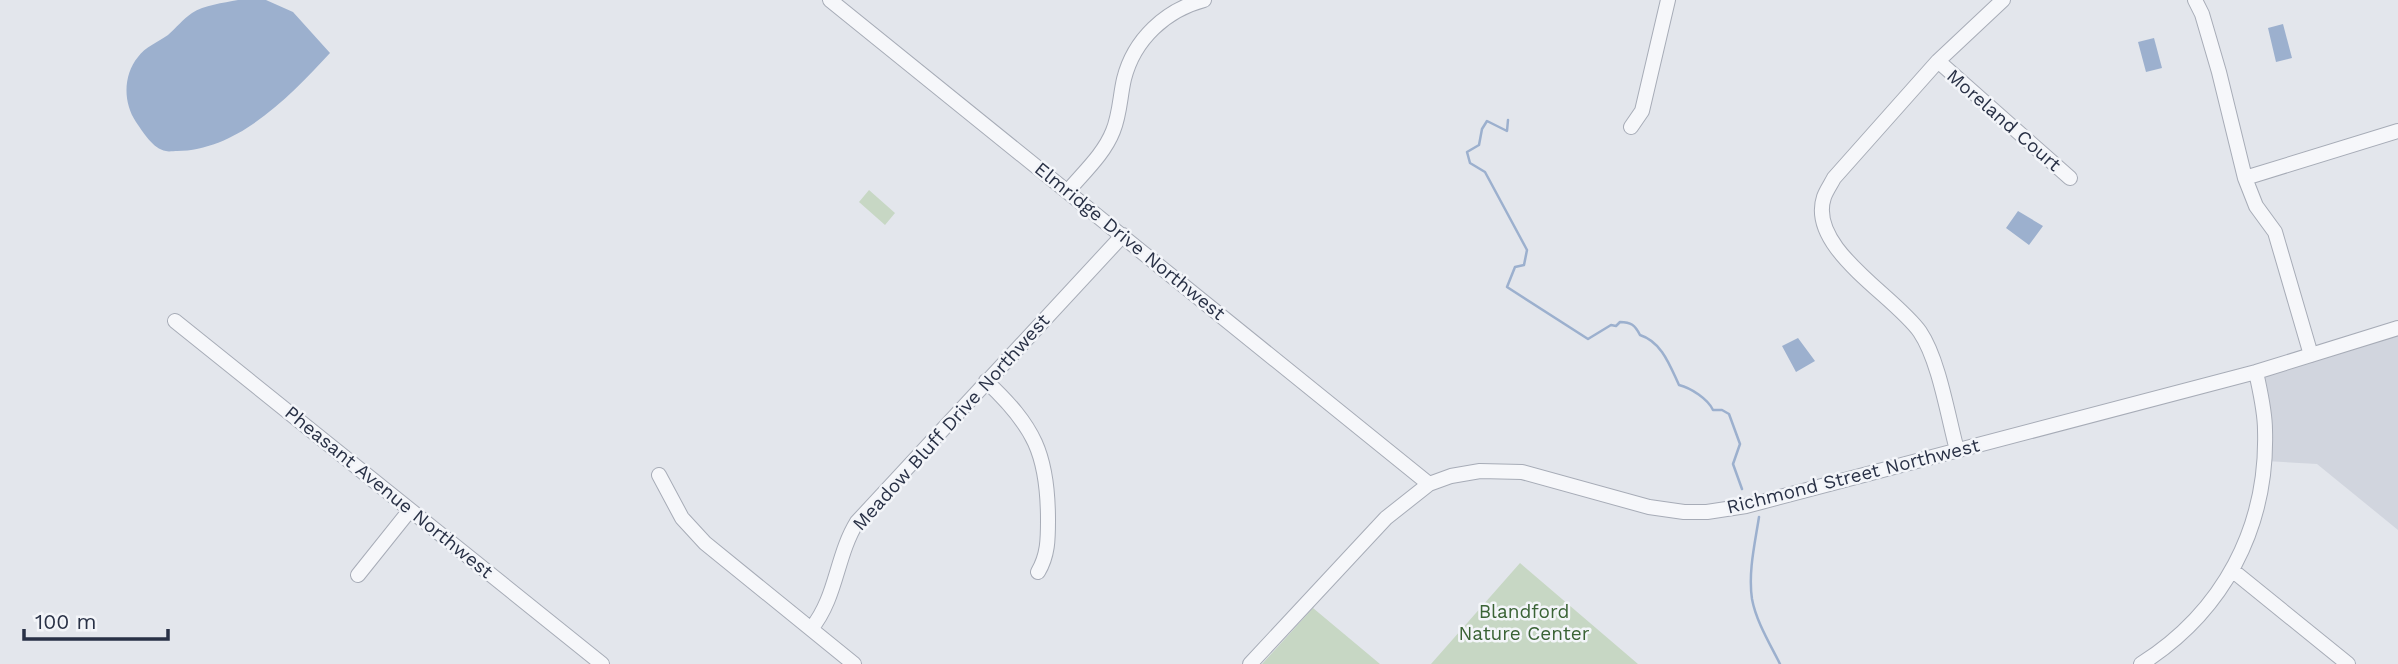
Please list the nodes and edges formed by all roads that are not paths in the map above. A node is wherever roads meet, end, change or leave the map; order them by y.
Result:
1 (830, 0) edge
2 (1204, 0) edge
3 (1668, 0) edge
4 (2003, 0) edge
5 (2195, 0) edge
6 (1938, 61) junction
7 (1631, 127) dead end
8 (2398, 131) edge
9 (2070, 178) dead end
10 (2245, 178) junction
11 (1068, 191) junction
12 (1123, 235) junction
13 (175, 321) dead end
14 (2398, 328) edge
15 (2311, 355) junction
16 (2256, 372) junction
17 (986, 381) junction
18 (1957, 450) junction
19 (659, 475) dead end
20 (1429, 484) junction
21 (410, 510) junction
22 (2232, 570) junction
23 (1038, 572) dead end
24 (358, 575) dead end
25 (811, 629) junction
26 (601, 664) edge
27 (854, 664) edge
28 (1250, 664) edge
29 (2141, 664) edge
30 (2348, 664) edge

1 - 11 street, Elmridge Drive Northwest
2 - 11 street
3 - 7 street
4 - 6 street
5 - 10 street
6 - 9 street, Moreland Court
6 - 18 street
8 - 10 street
10 - 15 street
11 - 12 street, Elmridge Drive Northwest
12 - 17 street, Meadow Bluff Drive Northwest
12 - 20 street, Elmridge Drive Northwest
13 - 21 street, Pheasant Avenue Northwest
14 - 15 street, Richmond Street Northwest
15 - 16 street, Richmond Street Northwest
16 - 18 street, Richmond Street Northwest
16 - 22 street
17 - 23 street
17 - 25 street, Meadow Bluff Drive Northwest
18 - 20 street, Richmond Street Northwest
19 - 25 street
20 - 28 street, Richmond Street Northwest
21 - 24 street
21 - 26 street, Pheasant Avenue Northwest
22 - 29 street
22 - 30 street
25 - 27 street

